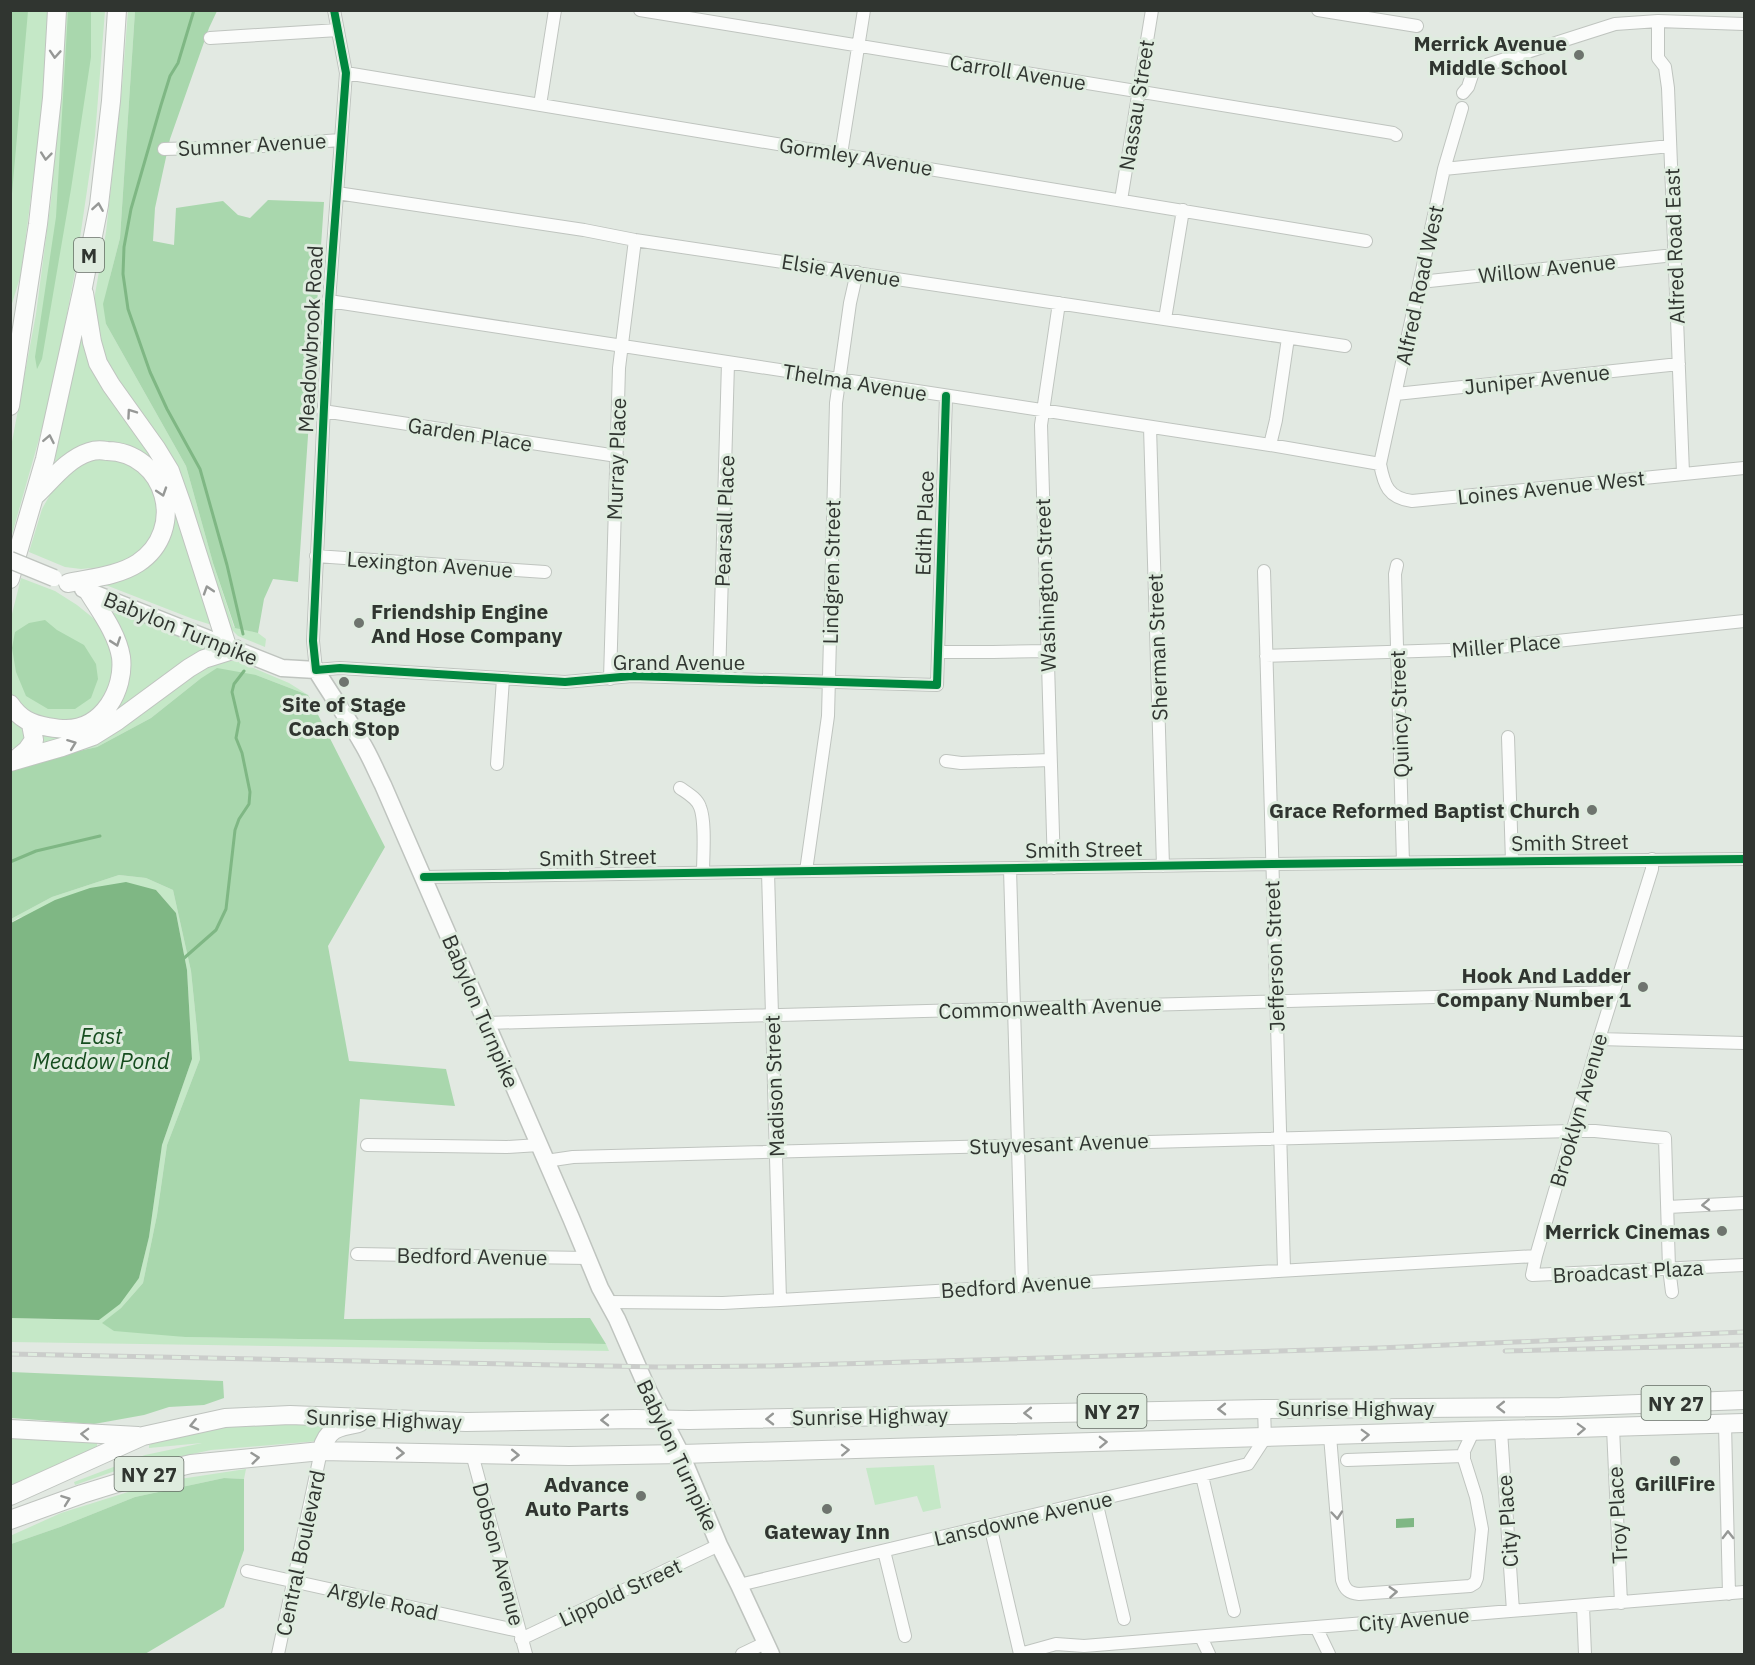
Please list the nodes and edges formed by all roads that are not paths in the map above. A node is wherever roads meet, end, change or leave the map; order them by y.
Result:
1 (57, 10) edge
2 (117, 10) edge
3 (334, 10) edge
4 (555, 10) edge
5 (640, 10) edge
6 (864, 10) edge
7 (1152, 10) edge
8 (1318, 10) edge
9 (1658, 21) junction
10 (1744, 24) edge
11 (1417, 26) dead end
12 (338, 30) junction
13 (210, 38) dead end
14 (858, 46) junction
15 (346, 73) junction
16 (1138, 92) junction
17 (1463, 93) dead end
18 (540, 105) junction
19 (1462, 108) dead end
20 (1396, 135) dead end
21 (340, 140) junction
22 (1670, 146) junction
23 (164, 149) dead end
24 (841, 154) junction
25 (1444, 169) junction
26 (337, 192) junction
27 (1121, 200) junction
28 (1183, 210) junction
29 (635, 240) junction
30 (1366, 241) dead end
31 (1674, 255) junction
32 (857, 272) junction
33 (1420, 282) junction
34 (83, 287) junction
35 (27, 299) junction
36 (329, 301) junction
37 (1059, 303) junction
38 (1165, 319) junction
39 (10, 321) edge
40 (1288, 338) junction
41 (622, 346) junction
42 (1345, 346) dead end
43 (728, 363) junction
44 (1679, 364) junction
45 (839, 379) junction
46 (1396, 394) junction
47 (946, 396) junction
48 (10, 406) edge
49 (323, 411) junction
50 (1042, 411) junction
51 (1149, 427) junction
52 (1270, 445) junction
53 (616, 456) junction
54 (1380, 464) junction
55 (1744, 468) edge
56 (1683, 473) junction
57 (35, 496) junction
58 (316, 556) junction
59 (10, 560) edge
60 (1397, 566) dead end
61 (1264, 570) dead end
62 (545, 572) dead end
63 (10, 579) edge
64 (61, 581) junction
65 (88, 591) junction
66 (1744, 621) edge
67 (231, 648) junction
68 (1047, 651) junction
69 (939, 652) junction
70 (1397, 652) junction
71 (1266, 656) junction
72 (316, 670) junction
73 (503, 679) junction
74 (610, 679) junction
75 (719, 679) junction
76 (829, 682) junction
77 (10, 704) edge
78 (32, 724) junction
79 (1508, 737) dead end
80 (1050, 760) junction
81 (13, 761) edge
82 (946, 761) dead end
83 (497, 764) dead end
84 (680, 788) dead end
85 (1652, 859) junction
86 (1744, 859) edge
87 (1512, 861) junction
88 (1403, 863) junction
89 (1272, 864) junction
90 (1163, 866) junction
91 (1010, 868) junction
92 (1054, 868) junction
93 (768, 872) junction
94 (806, 872) junction
95 (703, 873) junction
96 (424, 877) junction
97 (1614, 992) junction
98 (1276, 1001) junction
99 (1014, 1008) junction
100 (772, 1016) junction
101 (486, 1023) junction
102 (1599, 1039) junction
103 (1744, 1043) edge
104 (1572, 1131) junction
105 (1280, 1136) junction
106 (1018, 1144) junction
107 (367, 1145) dead end
108 (539, 1145) junction
109 (776, 1150) junction
110 (546, 1161) junction
111 (1744, 1203) edge
112 (1668, 1207) junction
113 (357, 1254) dead end
114 (1536, 1256) junction
115 (587, 1258) junction
116 (1744, 1265) edge
117 (1669, 1268) junction
118 (1284, 1269) junction
119 (1022, 1285) junction
120 (1672, 1292) dead end
121 (780, 1300) junction
122 (607, 1302) junction
123 (1744, 1400) edge
124 (1264, 1408) junction
125 (378, 1419) junction
126 (664, 1420) junction
127 (1744, 1423) edge
128 (1725, 1424) junction
129 (1613, 1428) junction
130 (10, 1429) edge
131 (1502, 1431) junction
132 (1473, 1432) junction
133 (143, 1436) junction
134 (1330, 1436) junction
135 (1265, 1438) junction
136 (321, 1451) junction
137 (472, 1454) junction
138 (681, 1454) junction
139 (1464, 1456) junction
140 (1347, 1460) dead end
141 (1202, 1476) junction
142 (10, 1496) edge
143 (1096, 1501) junction
144 (10, 1520) edge
145 (990, 1526) junction
146 (719, 1545) junction
147 (884, 1551) junction
148 (247, 1571) dead end
149 (294, 1581) junction
150 (739, 1585) junction
151 (1744, 1592) edge
152 (1729, 1594) junction
153 (1621, 1603) junction
154 (1583, 1606) junction
155 (1234, 1611) dead end
156 (1513, 1611) junction
157 (1124, 1619) dead end
158 (1316, 1627) junction
159 (520, 1635) junction
160 (905, 1636) dead end
161 (1201, 1637) junction
162 (768, 1649) edge
163 (1086, 1650) edge
164 (278, 1654) edge
165 (526, 1654) edge
166 (742, 1654) edge
167 (1020, 1654) edge
168 (1209, 1654) edge
169 (1329, 1654) edge
170 (1586, 1654) edge

1 -> 35 highway
34 -> 2 highway, M
3 - 12 street, Meadowbrook Road
4 - 18 street
5 - 14 street, Carroll Avenue
6 - 14 street
7 - 16 street, Nassau Street
8 - 11 street
9 - 10 street
9 - 17 street
9 - 22 street, Alfred Road East
12 - 13 street
12 - 15 street, Meadowbrook Road
14 - 16 street, Carroll Avenue
14 - 24 street
15 - 18 street, Gormley Avenue
15 - 21 street, Meadowbrook Road
16 - 20 street, Carroll Avenue
16 - 27 street, Nassau Street
18 - 24 street, Gormley Avenue
19 - 25 street, Alfred Road West
21 - 23 street, Sumner Avenue
21 - 26 street, Meadowbrook Road
22 - 25 street
22 - 31 street, Alfred Road East
24 - 27 street, Gormley Avenue
25 - 33 street, Alfred Road West
26 - 29 street, Elsie Avenue
26 - 36 street, Meadowbrook Road
27 - 28 street, Gormley Avenue
28 - 30 street, Gormley Avenue
28 - 38 street
29 - 32 street, Elsie Avenue
29 - 41 street, Murray Place
31 - 33 street, Willow Avenue
31 - 44 street, Alfred Road East
32 - 37 street, Elsie Avenue
32 - 45 street, Lindgren Street
33 - 46 street, Alfred Road West
57 -> 34 highway, M
67 -> 34 highway
35 - 39 highway
35 - 48 highway
36 - 41 street, Thelma Avenue
36 - 49 street, Meadowbrook Road
37 - 38 street, Elsie Avenue
37 - 50 street, Washington Street
38 - 40 street, Elsie Avenue
40 - 42 street, Elsie Avenue
40 - 52 street
41 - 43 street, Thelma Avenue
41 - 53 street, Murray Place
43 - 45 street, Thelma Avenue
43 - 75 street, Pearsall Place
44 - 46 street, Juniper Avenue
44 - 56 street, Alfred Road East
45 - 47 street, Thelma Avenue
45 - 76 street, Lindgren Street
46 - 54 street, Alfred Road West
47 - 50 street, Thelma Avenue
47 - 69 street, Edith Place
49 - 53 street, Garden Place
49 - 58 street, Meadowbrook Road
50 - 51 street, Thelma Avenue
50 - 68 street, Washington Street
51 - 52 street, Thelma Avenue
51 - 90 street, Sherman Street
52 - 54 street, Thelma Avenue
53 - 74 street, Murray Place
54 - 56 street, Loines Avenue West
55 - 56 street, Loines Avenue West
57 - 63 highway, M
57 -> 64 highway
58 - 62 street, Lexington Avenue
58 - 72 street, Meadowbrook Road
59 - 64 main road, Babylon Turnpike, bridge
60 - 70 street, Quincy Street
61 - 71 street, Jefferson Street
64 - 65 main road, Babylon Turnpike
65 - 67 main road, Babylon Turnpike
65 -> 78 highway
66 - 70 street, Miller Place
67 - 72 main road, Babylon Turnpike
81 -> 67 highway
68 - 69 street
68 - 80 street, Washington Street
69 - 76 street, Grand Avenue
70 - 71 street, Miller Place
70 - 88 street, Quincy Street
71 - 89 street, Jefferson Street
72 - 73 street, Grand Avenue
72 - 96 main road, Babylon Turnpike
73 - 74 street, Grand Avenue
73 - 83 street
74 - 75 street, Grand Avenue
75 - 76 street, Grand Avenue
76 - 94 street, Lindgren Street
77 - 78 highway
78 - 81 highway
79 - 87 street
80 - 82 street
80 - 92 street, Washington Street
84 - 95 street
85 - 86 street, Smith Street
85 - 87 street, Smith Street
85 - 97 street, Brooklyn Avenue
87 - 88 street, Smith Street
88 - 89 street, Smith Street
89 - 90 street, Smith Street
89 - 98 street, Jefferson Street
90 - 92 street, Smith Street
91 - 92 street, Smith Street
91 - 94 street, Smith Street
91 - 99 street
93 - 94 street, Smith Street
93 - 95 street, Smith Street
93 - 100 street, Madison Street
95 - 96 street, Smith Street
96 - 101 main road, Babylon Turnpike
97 - 98 street, Commonwealth Avenue
97 - 102 street, Brooklyn Avenue
98 - 99 street, Commonwealth Avenue
98 - 105 street, Jefferson Street
99 - 100 street, Commonwealth Avenue
99 - 106 street
100 - 101 street, Commonwealth Avenue
100 - 109 street, Madison Street
101 - 108 main road, Babylon Turnpike
102 - 103 street
102 - 104 street, Brooklyn Avenue
104 - 105 street, Stuyvesant Avenue
104 - 112 street, Stuyvesant Avenue
104 - 114 street, Brooklyn Avenue
105 - 106 street, Stuyvesant Avenue
105 - 118 street, Jefferson Street
106 - 109 street, Stuyvesant Avenue
106 - 119 street
107 - 108 street
108 - 110 main road, Babylon Turnpike
109 - 110 street, Stuyvesant Avenue
109 - 121 street, Madison Street
110 - 115 main road, Babylon Turnpike
111 -> 112 street
112 - 117 street
113 - 115 street, Bedford Avenue
114 - 117 street, Broadcast Plaza
114 - 118 street, Bedford Avenue
115 - 122 main road, Babylon Turnpike
116 - 117 street, Broadcast Plaza
117 - 120 street
118 - 119 street, Bedford Avenue
119 - 121 street, Bedford Avenue
121 - 122 street, Bedford Avenue
122 - 126 main road, Babylon Turnpike
123 -> 124 highway, Sunrise Highway / NY 27
124 -> 126 highway, Sunrise Highway / NY 27
124 - 135 street
126 -> 125 highway, Sunrise Highway / NY 27
125 -> 133 highway, Sunrise Highway / NY 27
125 - 136 highway
126 - 138 main road, Babylon Turnpike
127 - 128 highway, Sunrise Highway / NY 27
128 - 129 highway, Sunrise Highway / NY 27
152 -> 128 street
131 -> 129 highway, Sunrise Highway / NY 27
129 - 153 street, Troy Place
133 -> 130 highway
131 - 132 highway, Sunrise Highway / NY 27
131 - 156 street, City Place
134 -> 132 highway, Sunrise Highway / NY 27
132 - 139 street
133 - 142 highway, Sunrise Highway / NY 27
134 - 135 highway, Sunrise Highway / NY 27
134 -> 139 street
138 -> 135 highway, Sunrise Highway / NY 27
135 - 141 street, Lansdowne Avenue
136 -> 137 highway, Sunrise Highway / NY 27
144 -> 136 highway, Sunrise Highway / NY 27
136 - 149 street, Central Boulevard
137 -> 138 highway, Sunrise Highway / NY 27
137 - 159 street, Dobson Avenue
138 - 146 main road, Babylon Turnpike
139 - 140 street
141 - 143 street, Lansdowne Avenue
141 - 155 street
143 - 145 street, Lansdowne Avenue
143 - 157 street
145 - 147 street, Lansdowne Avenue
145 - 167 street
146 - 150 main road, Babylon Turnpike
146 - 159 street, Lippold Street
147 - 150 street, Lansdowne Avenue
147 - 160 street
148 - 149 street, Argyle Road
149 - 159 street, Argyle Road
149 - 164 street, Central Boulevard
150 - 162 main road, Babylon Turnpike
151 - 152 street, City Avenue
152 - 153 street, City Avenue
153 - 154 street, City Avenue
154 - 156 street, City Avenue
154 - 170 street
156 - 158 street, City Avenue
158 - 161 street, City Avenue
158 - 169 street
159 - 165 street, Dobson Avenue
161 - 163 street, City Avenue
161 - 168 street
162 - 166 street
163 - 167 street, City Avenue

